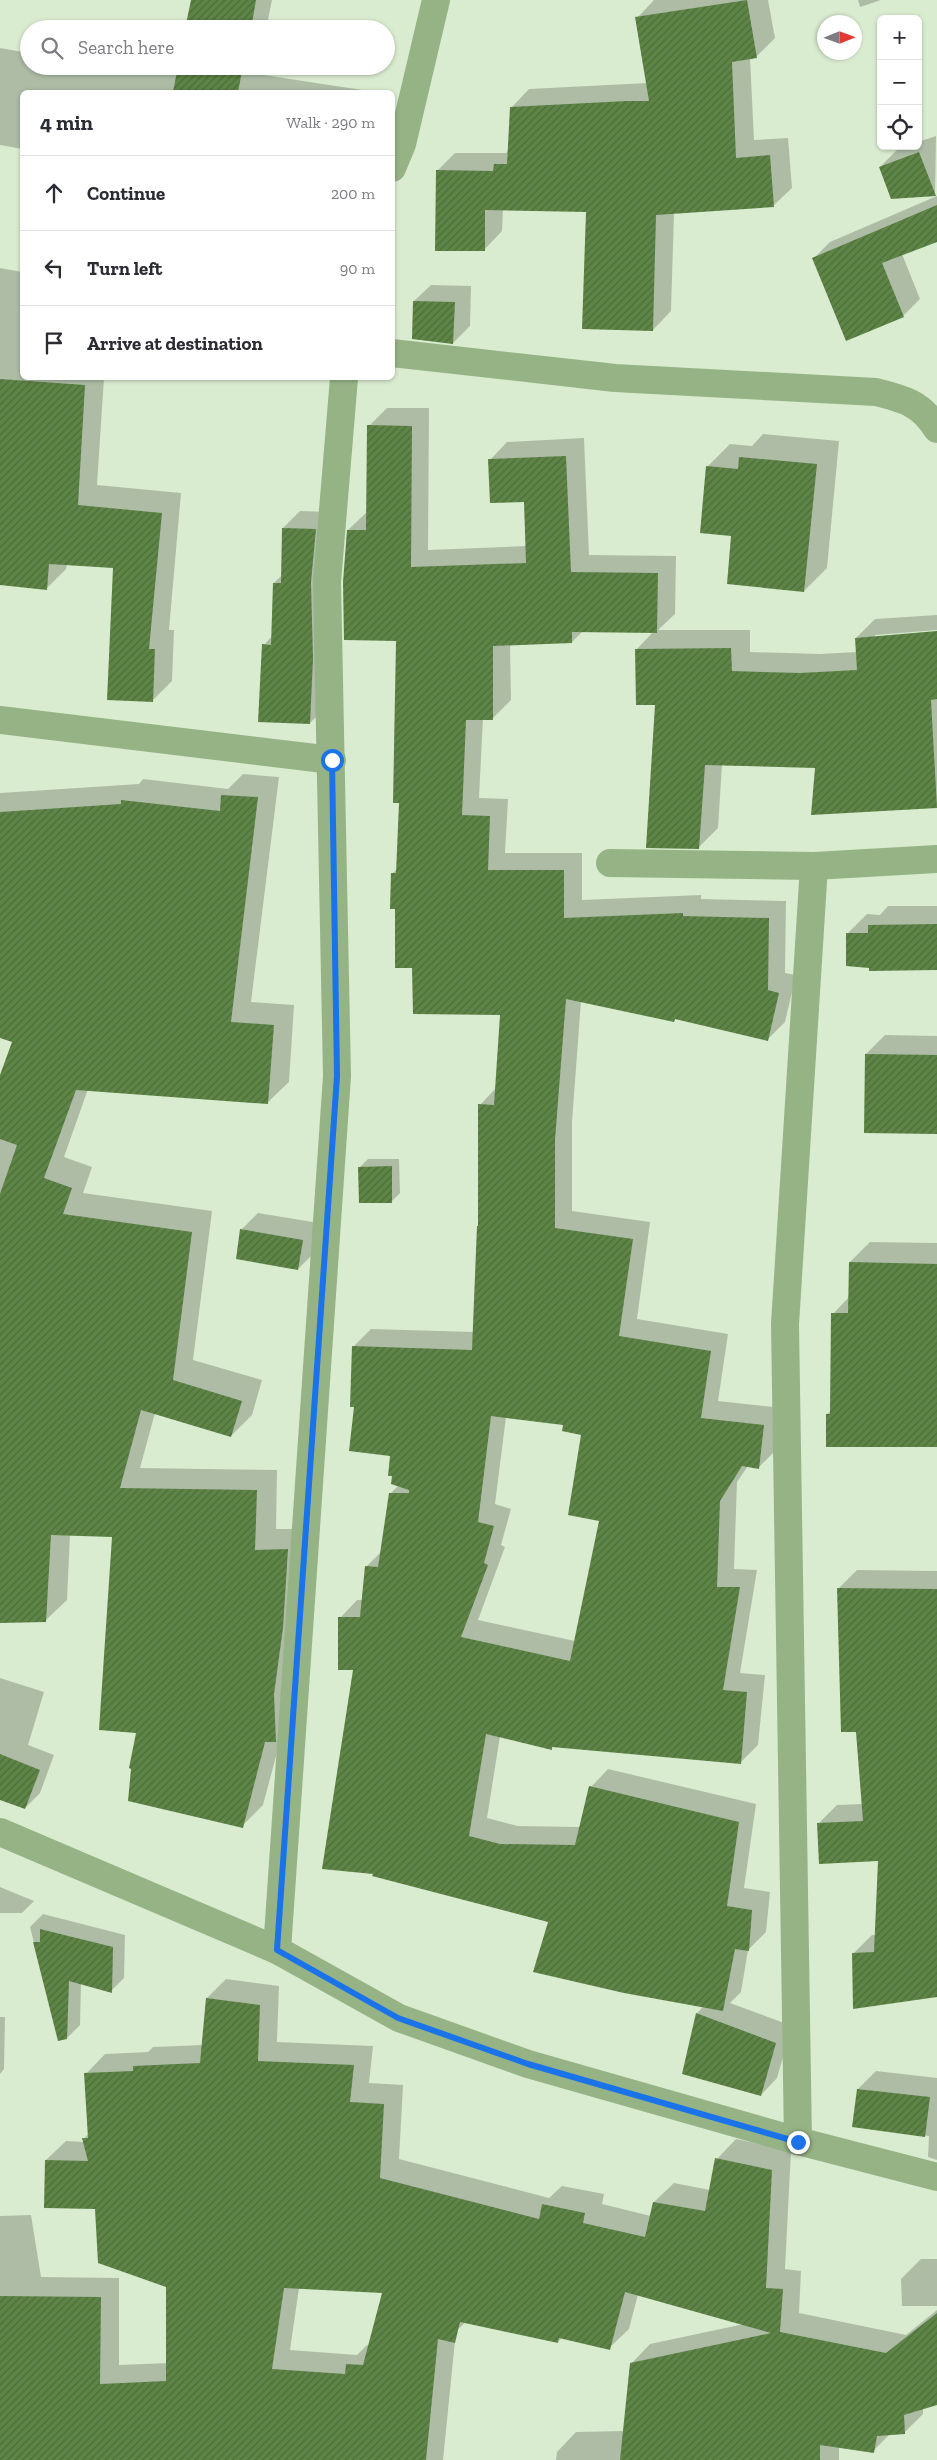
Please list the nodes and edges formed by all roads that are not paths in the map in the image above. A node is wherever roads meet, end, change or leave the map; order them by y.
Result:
1 (436, 0) edge
2 (395, 161) edge
3 (395, 353) edge
4 (344, 380) edge
5 (937, 430) edge
6 (0, 720) edge
7 (332, 760) junction
8 (937, 859) edge
9 (610, 863) dead end
10 (814, 866) junction
11 (0, 1832) edge
12 (277, 1950) junction
13 (798, 2142) junction
14 (937, 2177) edge

1 - 2 street
3 - 5 street
4 - 7 street
6 - 7 street
7 - 12 street
8 - 10 street
9 - 10 street
10 - 13 street
11 - 12 street
12 - 13 street
13 - 14 street

